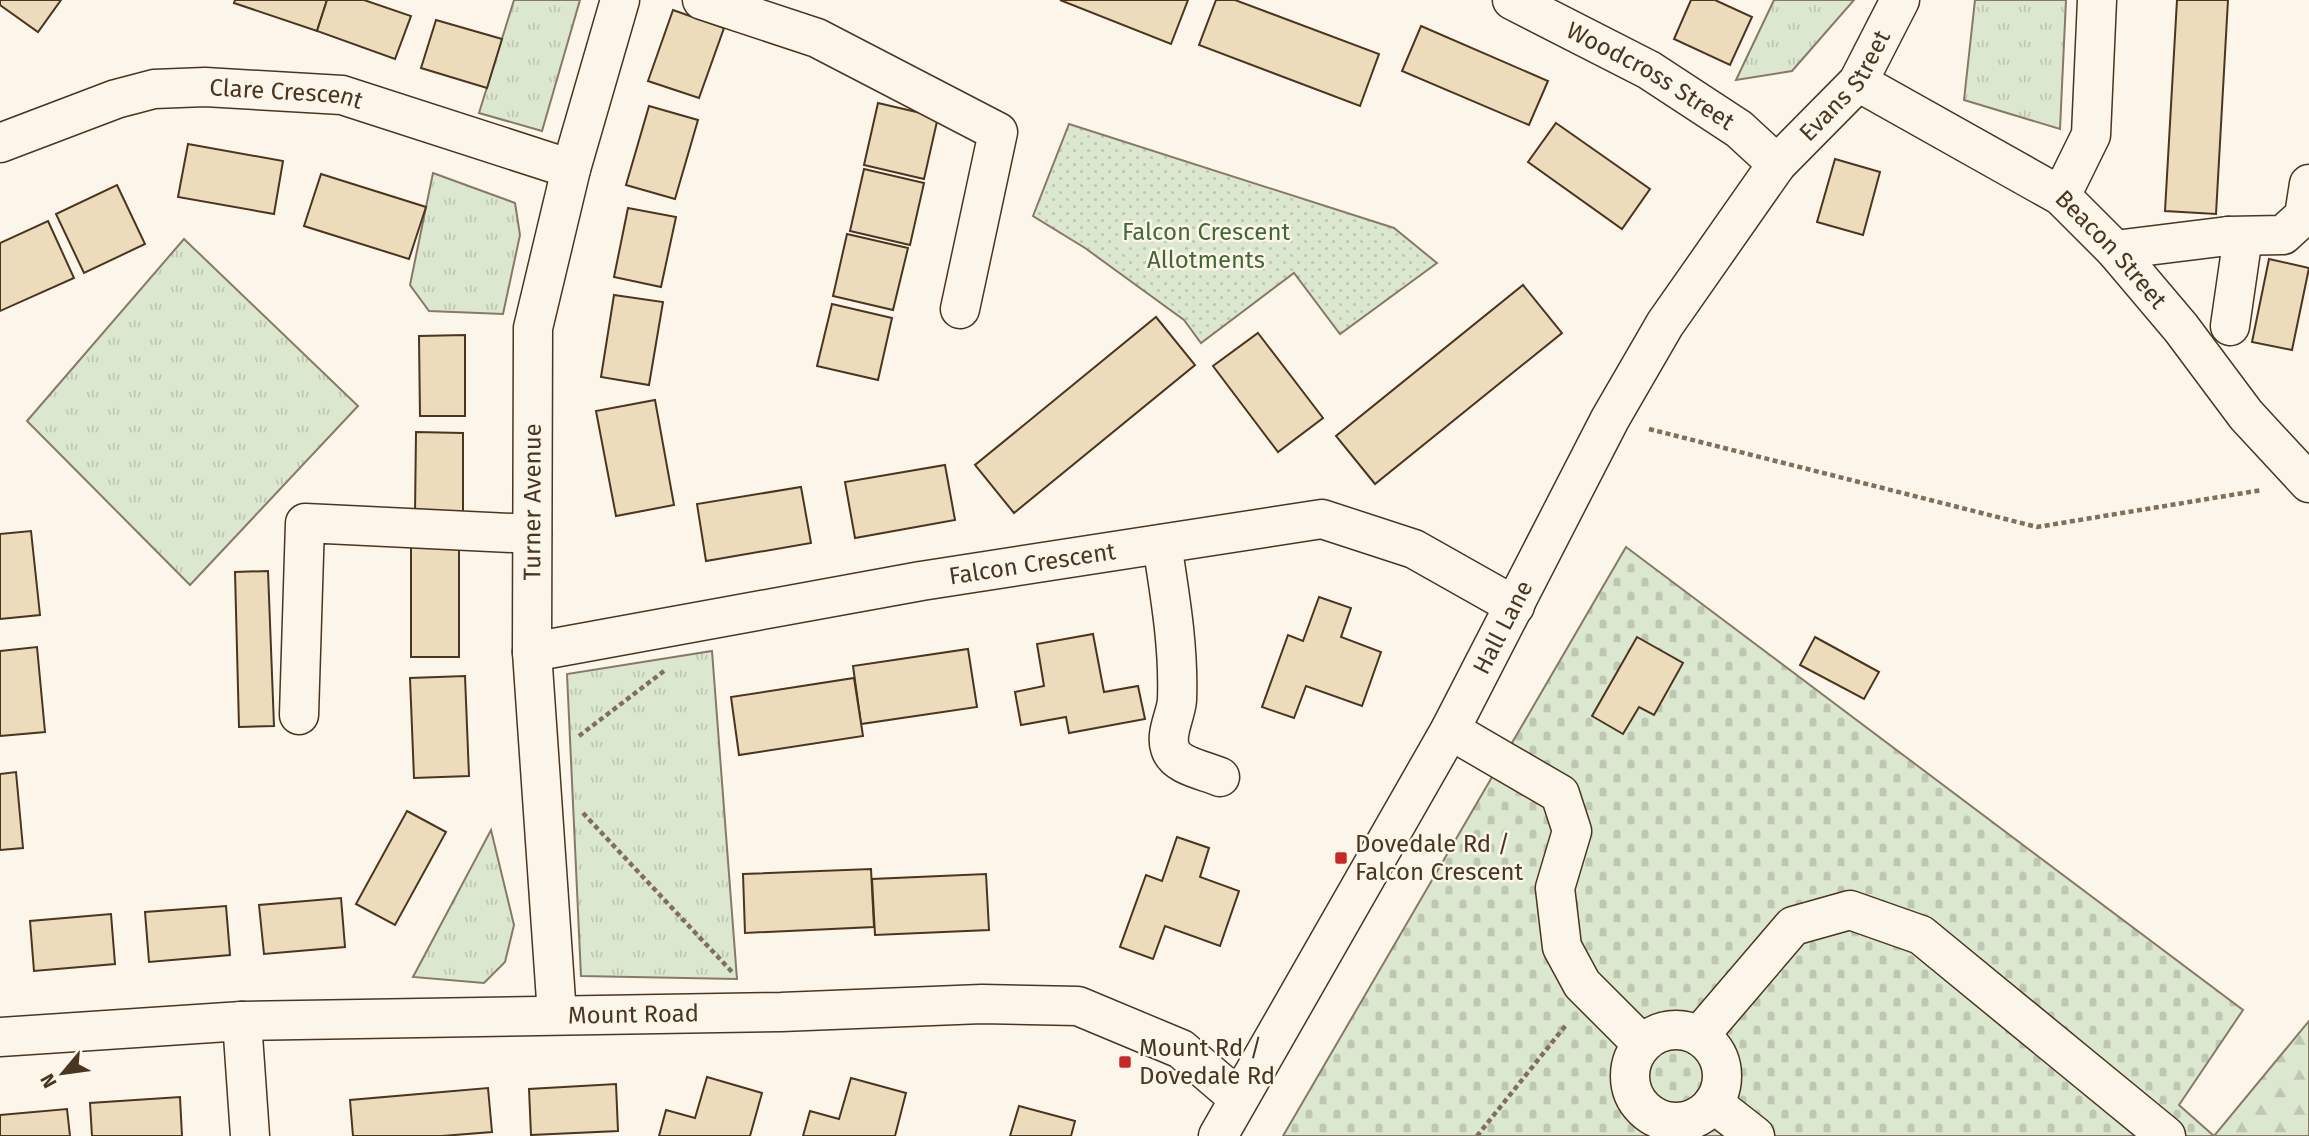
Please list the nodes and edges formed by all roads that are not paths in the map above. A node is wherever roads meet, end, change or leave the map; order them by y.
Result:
1 (620, 0) edge
2 (702, 0) edge
3 (1512, 0) edge
4 (1900, 0) edge
5 (2097, 0) edge
6 (1858, 82) junction
7 (0, 143) edge
8 (1777, 164) junction
9 (571, 169) junction
10 (2309, 184) edge
11 (2061, 196) junction
12 (2228, 236) junction
13 (2115, 250) junction
14 (960, 309) dead end
15 (2230, 326) dead end
16 (2308, 483) edge
17 (532, 534) junction
18 (1162, 544) junction
19 (1515, 606) junction
20 (532, 652) junction
21 (299, 715) dead end
22 (1450, 730) junction
23 (1220, 777) dead end
24 (557, 1015) junction
25 (243, 1021) junction
26 (1699, 1036) junction
27 (0, 1037) edge
28 (1642, 1044) junction
29 (1238, 1098) junction
30 (1713, 1103) junction
31 (1643, 1125) edge
32 (250, 1136) edge
33 (1218, 1136) edge
34 (1755, 1136) edge
35 (2166, 1136) edge

1 - 9 street, Turner Avenue
2 - 14 street
3 - 8 street, Woodcross Street
4 - 6 street, Evans Street
5 - 11 street
6 - 8 street, Evans Street
6 - 11 street, Beacon Street
7 - 9 street, Clare Crescent
8 - 19 street, Hall Lane
9 - 17 street, Turner Avenue
10 - 12 street
11 - 13 street, Beacon Street
12 - 13 street
12 - 15 street
13 - 16 street, Beacon Street
17 - 20 street, Turner Avenue
17 - 21 street
18 - 19 street, Falcon Crescent
18 - 20 street, Falcon Crescent
18 - 23 street
19 - 22 street, Hall Lane
20 - 24 street, Turner Avenue
22 - 28 street
22 - 29 street, Hall Lane
24 - 25 street, Mount Road
24 - 29 street, Mount Road
25 - 27 street, Mount Road
25 - 32 street
26 - 28 street
26 - 30 street
26 - 35 street
28 - 31 street
29 - 33 street, Hall Lane
30 - 31 street
30 - 34 street

